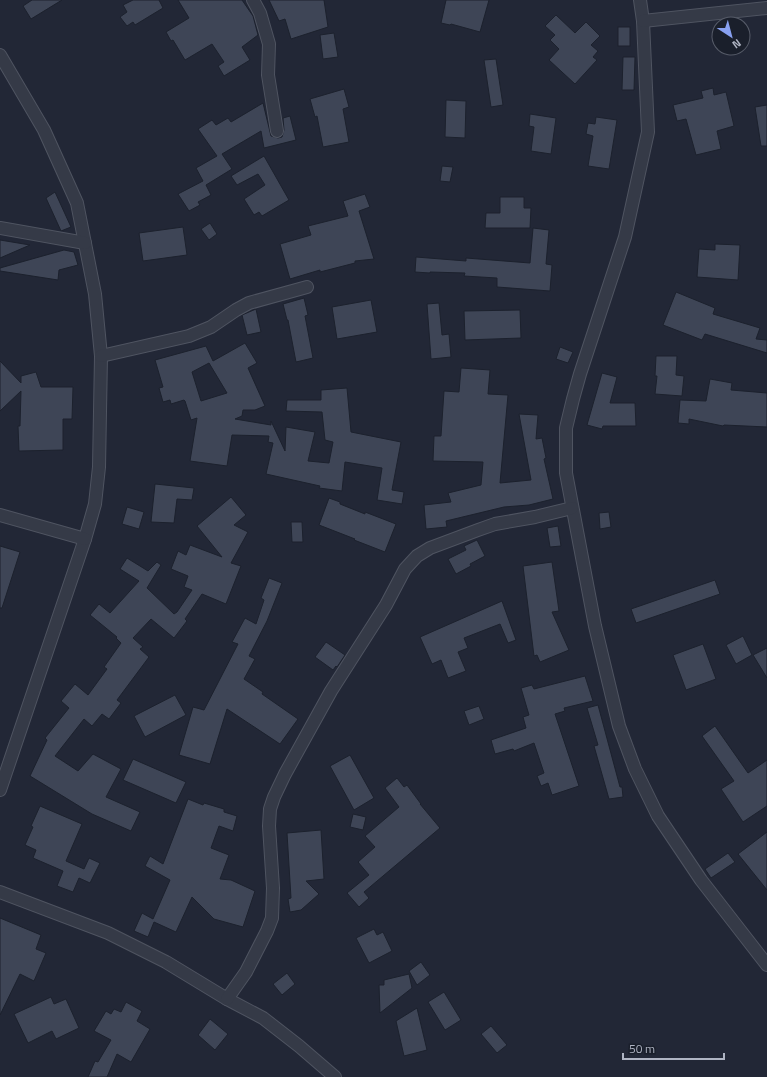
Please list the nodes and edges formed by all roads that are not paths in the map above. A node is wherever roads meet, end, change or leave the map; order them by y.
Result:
1 (252, 0) edge
2 (640, 0) edge
3 (767, 8) edge
4 (643, 21) junction
5 (0, 55) edge
6 (277, 130) dead end
7 (0, 228) edge
8 (85, 243) junction
9 (307, 287) dead end
10 (101, 356) junction
11 (572, 508) junction
12 (0, 515) edge
13 (85, 539) junction
14 (0, 790) edge
15 (0, 892) edge
16 (767, 964) edge
17 (227, 999) junction
18 (335, 1077) edge

1 - 6 street
2 - 4 street
3 - 4 street
4 - 11 street
5 - 8 street
7 - 8 street
8 - 10 street
9 - 10 street
10 - 13 street
11 - 16 street
11 - 17 street
12 - 13 street
13 - 14 street
15 - 17 street
17 - 18 street

